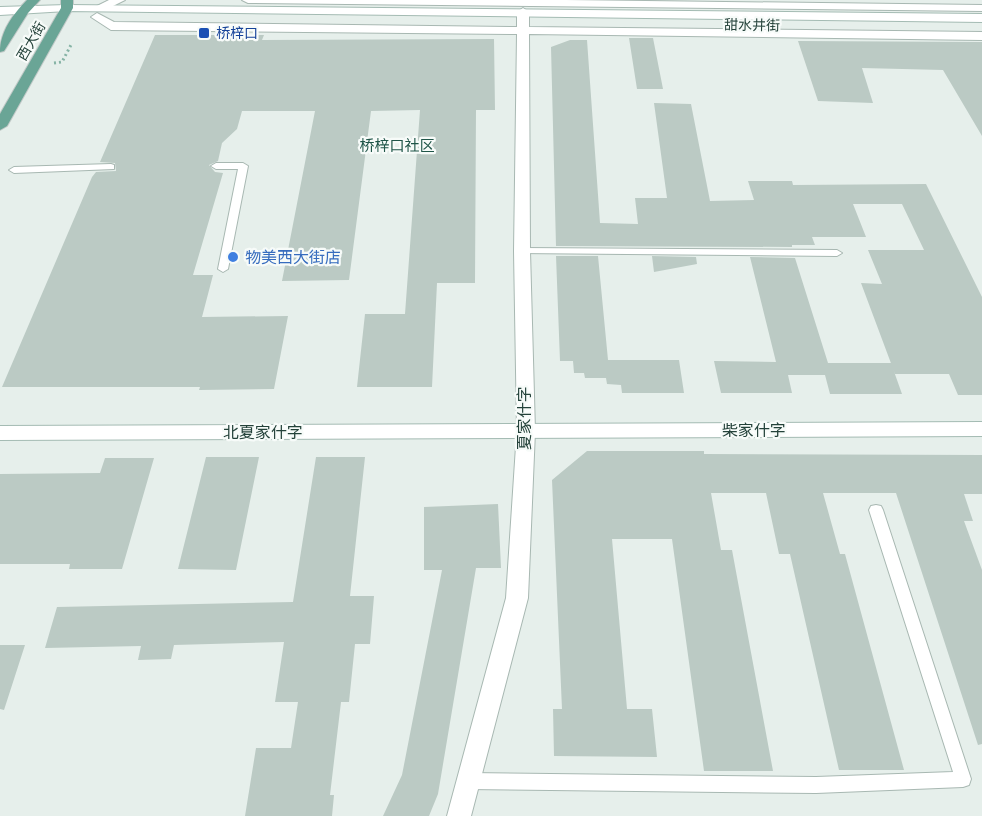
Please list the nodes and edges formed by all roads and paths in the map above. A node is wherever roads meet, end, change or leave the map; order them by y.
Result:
1 (34, 0) edge
2 (119, 0) edge
3 (248, 0) edge
4 (22, 5) edge
5 (67, 6) edge
6 (982, 8) edge
7 (0, 11) edge
8 (99, 12) junction
9 (523, 14) edge
10 (982, 18) edge
11 (982, 28) edge
12 (982, 36) edge
13 (72, 44) dead end
14 (0, 48) edge
15 (62, 62) dead end
16 (0, 126) edge
17 (216, 165) dead end
18 (111, 168) dead end
19 (14, 170) dead end
20 (522, 251) junction
21 (837, 253) dead end
22 (223, 269) dead end
23 (982, 429) edge
24 (526, 431) junction
25 (0, 433) edge
26 (876, 510) dead end
27 (468, 781) junction
28 (459, 816) edge

1 - 4 main road, 西大街
2 - 8 street
3 - 9 street
4 - 5 street
4 - 7 street
4 - 14 main road, 西大街
5 - 8 street
5 - 16 main road, 西大街
6 - 9 street
8 - 9 street
8 - 9 street
9 - 10 street, 甜水井街
9 - 11 street, 甜水井街
9 - 12 street
9 - 20 street, 夏家什字
13 - 15 path
17 - 22 lane
18 - 19 lane
20 - 21 lane
20 - 24 street, 夏家什字
23 - 24 street, 柴家什字
24 - 25 street, 北夏家什字
24 - 27 street, 夏家什字
26 - 27 lane
27 - 28 street, 夏家什字

